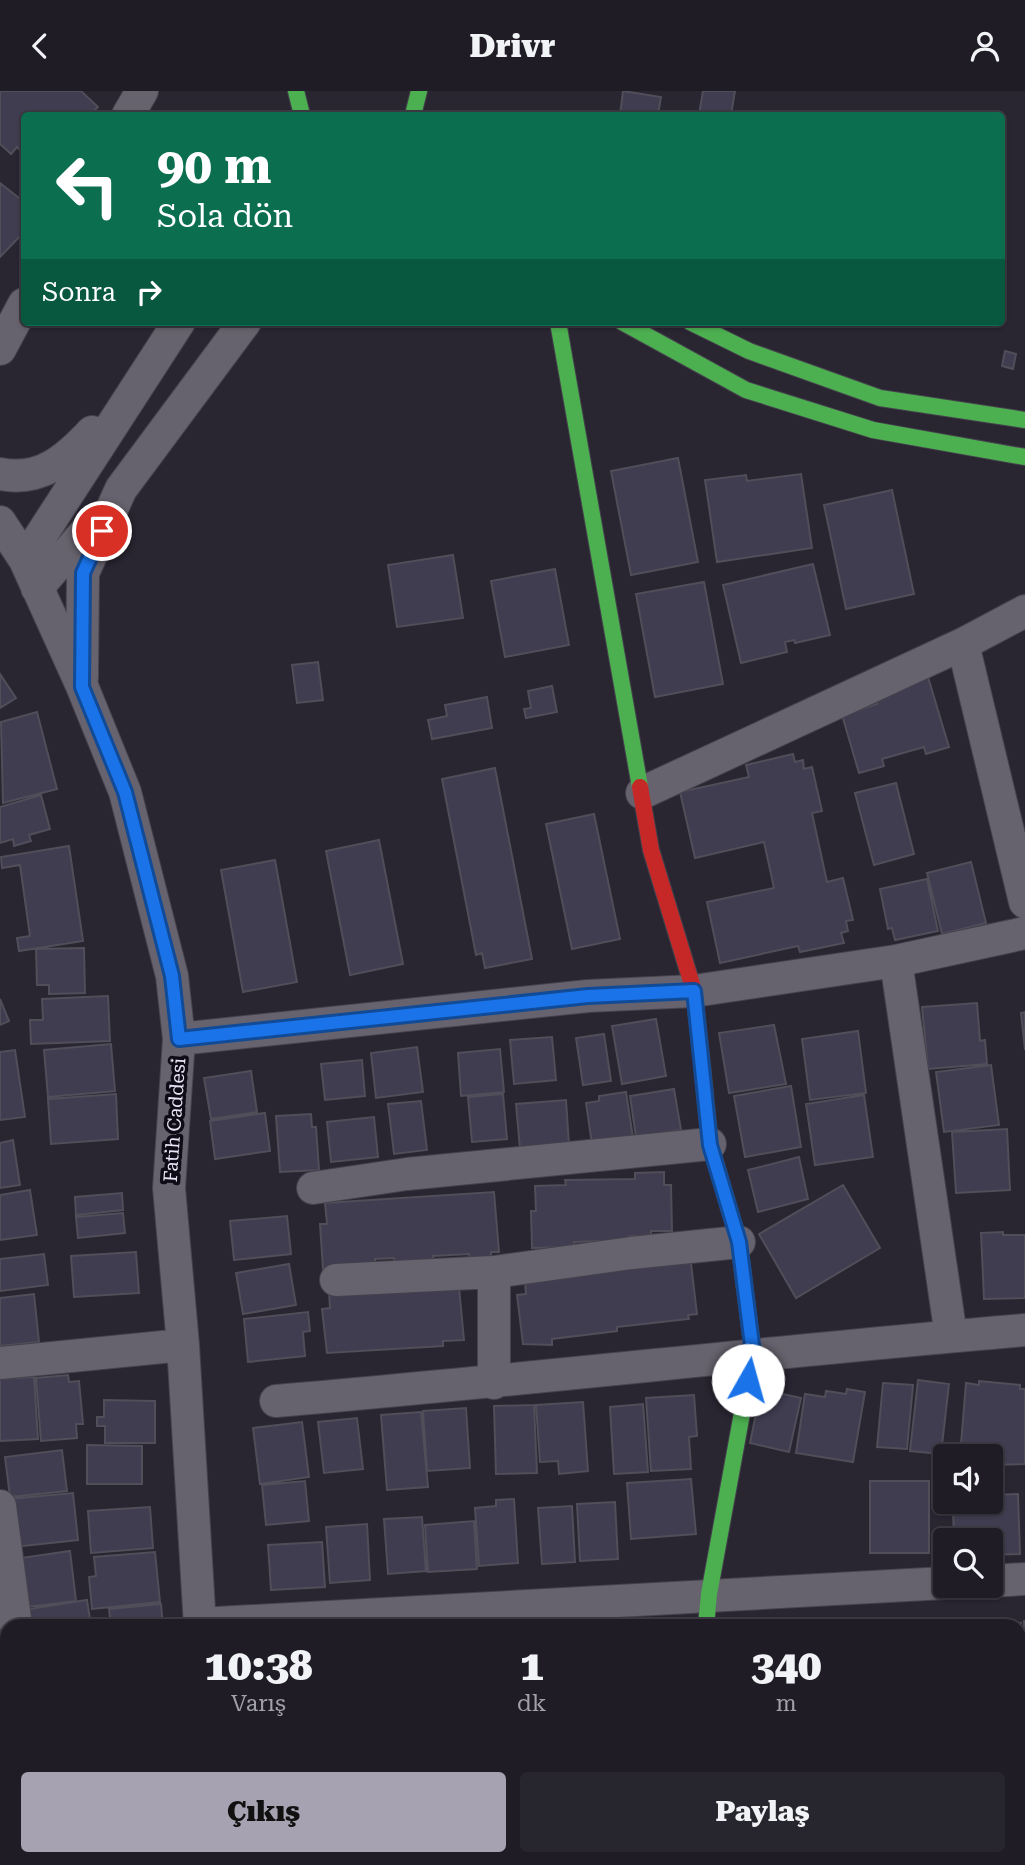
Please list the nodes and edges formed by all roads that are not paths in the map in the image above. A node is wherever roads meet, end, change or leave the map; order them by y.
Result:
1 (142, 91) edge
2 (130, 112) edge
3 (21, 310) edge
4 (175, 326) edge
5 (176, 326) edge
6 (242, 326) edge
7 (559, 326) edge
8 (629, 326) edge
9 (698, 326) edge
10 (0, 349) edge
11 (1025, 420) edge
12 (1025, 457) edge
13 (0, 474) edge
14 (121, 489) junction
15 (0, 522) edge
16 (31, 573) junction
17 (1025, 611) edge
18 (963, 644) junction
19 (82, 687) junction
20 (642, 793) junction
21 (1025, 902) edge
22 (1025, 933) edge
23 (896, 961) junction
24 (694, 991) junction
25 (179, 1039) junction
26 (710, 1145) junction
27 (313, 1188) dead end
28 (739, 1242) junction
29 (494, 1272) junction
30 (336, 1280) dead end
31 (1025, 1330) edge
32 (950, 1336) junction
33 (183, 1345) junction
34 (753, 1353) junction
35 (0, 1363) edge
36 (494, 1383) junction
37 (276, 1401) dead end
38 (0, 1506) edge
39 (1025, 1579) edge
40 (1003, 1580) edge
41 (933, 1584) edge
42 (709, 1594) junction
43 (15, 1619) edge
44 (200, 1619) edge
45 (299, 1619) edge
46 (707, 1619) edge

1 - 2 street
3 - 10 street
4 - 13 street
5 - 16 street
6 - 14 street
7 - 20 street
8 - 12 street
9 - 11 street
14 - 16 street
14 - 19 street
15 - 16 street, Fatih Caddesi
16 - 19 street, Fatih Caddesi
17 - 18 street
18 - 20 street
18 - 21 street
19 - 25 street, Fatih Caddesi
20 - 24 street
22 - 23 street
23 - 24 street
23 - 32 street
24 - 25 street
24 - 26 street
25 - 33 street, Fatih Caddesi
26 - 27 street
26 - 28 street
28 - 29 street
28 - 34 street
29 - 30 street
29 - 36 street
31 - 32 street
32 - 34 street
33 - 35 street
33 - 44 street, Fatih Caddesi
34 - 36 street
34 - 42 street
36 - 37 street
38 - 43 street
39 - 40 street
41 - 42 street
42 - 45 street
42 - 46 street

